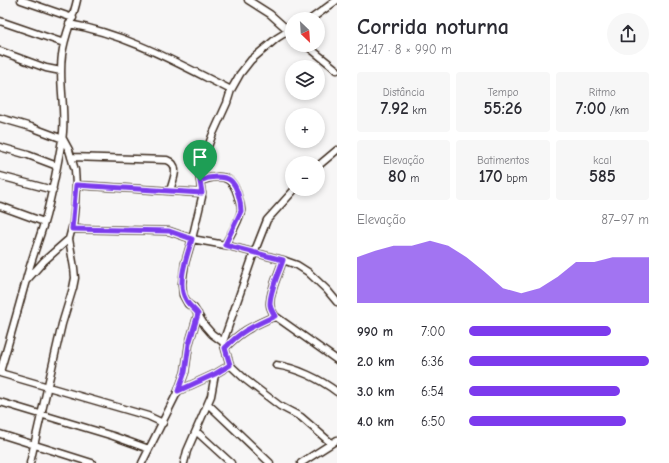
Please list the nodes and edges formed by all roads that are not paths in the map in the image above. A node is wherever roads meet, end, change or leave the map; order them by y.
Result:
1 (20, 0) edge
2 (77, 0) edge
3 (248, 0) edge
4 (335, 1) edge
5 (320, 12) edge
6 (0, 21) edge
7 (71, 21) junction
8 (285, 26) edge
9 (285, 34) edge
10 (64, 43) junction
11 (0, 50) edge
12 (315, 52) edge
13 (337, 70) edge
14 (61, 71) junction
15 (231, 90) junction
16 (0, 118) edge
17 (63, 139) junction
18 (0, 147) edge
19 (337, 150) edge
20 (71, 157) junction
21 (325, 160) edge
22 (57, 166) junction
23 (0, 176) edge
24 (200, 181) junction
25 (76, 185) junction
26 (53, 190) junction
27 (170, 191) junction
28 (202, 193) junction
29 (288, 196) edge
30 (0, 206) edge
31 (44, 222) junction
32 (72, 229) junction
33 (69, 239) junction
34 (192, 239) junction
35 (225, 245) junction
36 (254, 253) junction
37 (283, 260) junction
38 (25, 283) junction
39 (337, 302) edge
40 (198, 314) junction
41 (275, 316) junction
42 (224, 345) junction
43 (337, 360) edge
44 (230, 365) junction
45 (276, 365) dead end
46 (0, 372) edge
47 (215, 374) junction
48 (47, 386) junction
49 (178, 391) junction
50 (337, 392) edge
51 (0, 402) edge
52 (208, 404) junction
53 (41, 414) junction
54 (163, 423) junction
55 (197, 432) junction
56 (0, 434) edge
57 (334, 441) edge
58 (34, 444) junction
59 (149, 449) junction
60 (145, 461) edge
61 (30, 463) edge
62 (92, 463) edge
63 (184, 463) edge
64 (231, 463) edge
65 (270, 463) edge
66 (301, 463) edge

1 - 7 street
2 - 7 street
3 - 8 street
4 - 5 street
6 - 10 street
7 - 10 street
7 - 15 street
9 - 15 street
10 - 14 street
11 - 14 street
12 - 13 street
14 - 17 street
15 - 24 street
16 - 17 street
17 - 20 street
17 - 22 street
18 - 22 street
19 - 21 street
20 - 25 street
20 - 27 street
22 - 26 street
23 - 26 street
24 - 28 street
24 - 35 street
25 - 27 street
25 - 32 street
26 - 31 street
27 - 28 street
28 - 34 street
29 - 36 street
30 - 31 street
31 - 38 street
32 - 33 street
32 - 34 street
33 - 38 street
33 - 48 street
34 - 35 street
34 - 40 street
35 - 36 street
36 - 37 street
36 - 42 street
37 - 39 street
37 - 41 street
38 - 46 street
40 - 42 street
40 - 49 street
41 - 42 street
41 - 43 street
42 - 44 street
44 - 47 street
44 - 57 street
45 - 50 street
46 - 48 street
47 - 49 street
47 - 52 street
48 - 53 street
48 - 54 street
49 - 54 street
51 - 53 street
52 - 55 street
52 - 65 street
53 - 58 street
53 - 59 street
54 - 59 street
55 - 63 street
55 - 64 street
56 - 58 street
57 - 66 street
58 - 61 street
58 - 62 street
59 - 60 street

